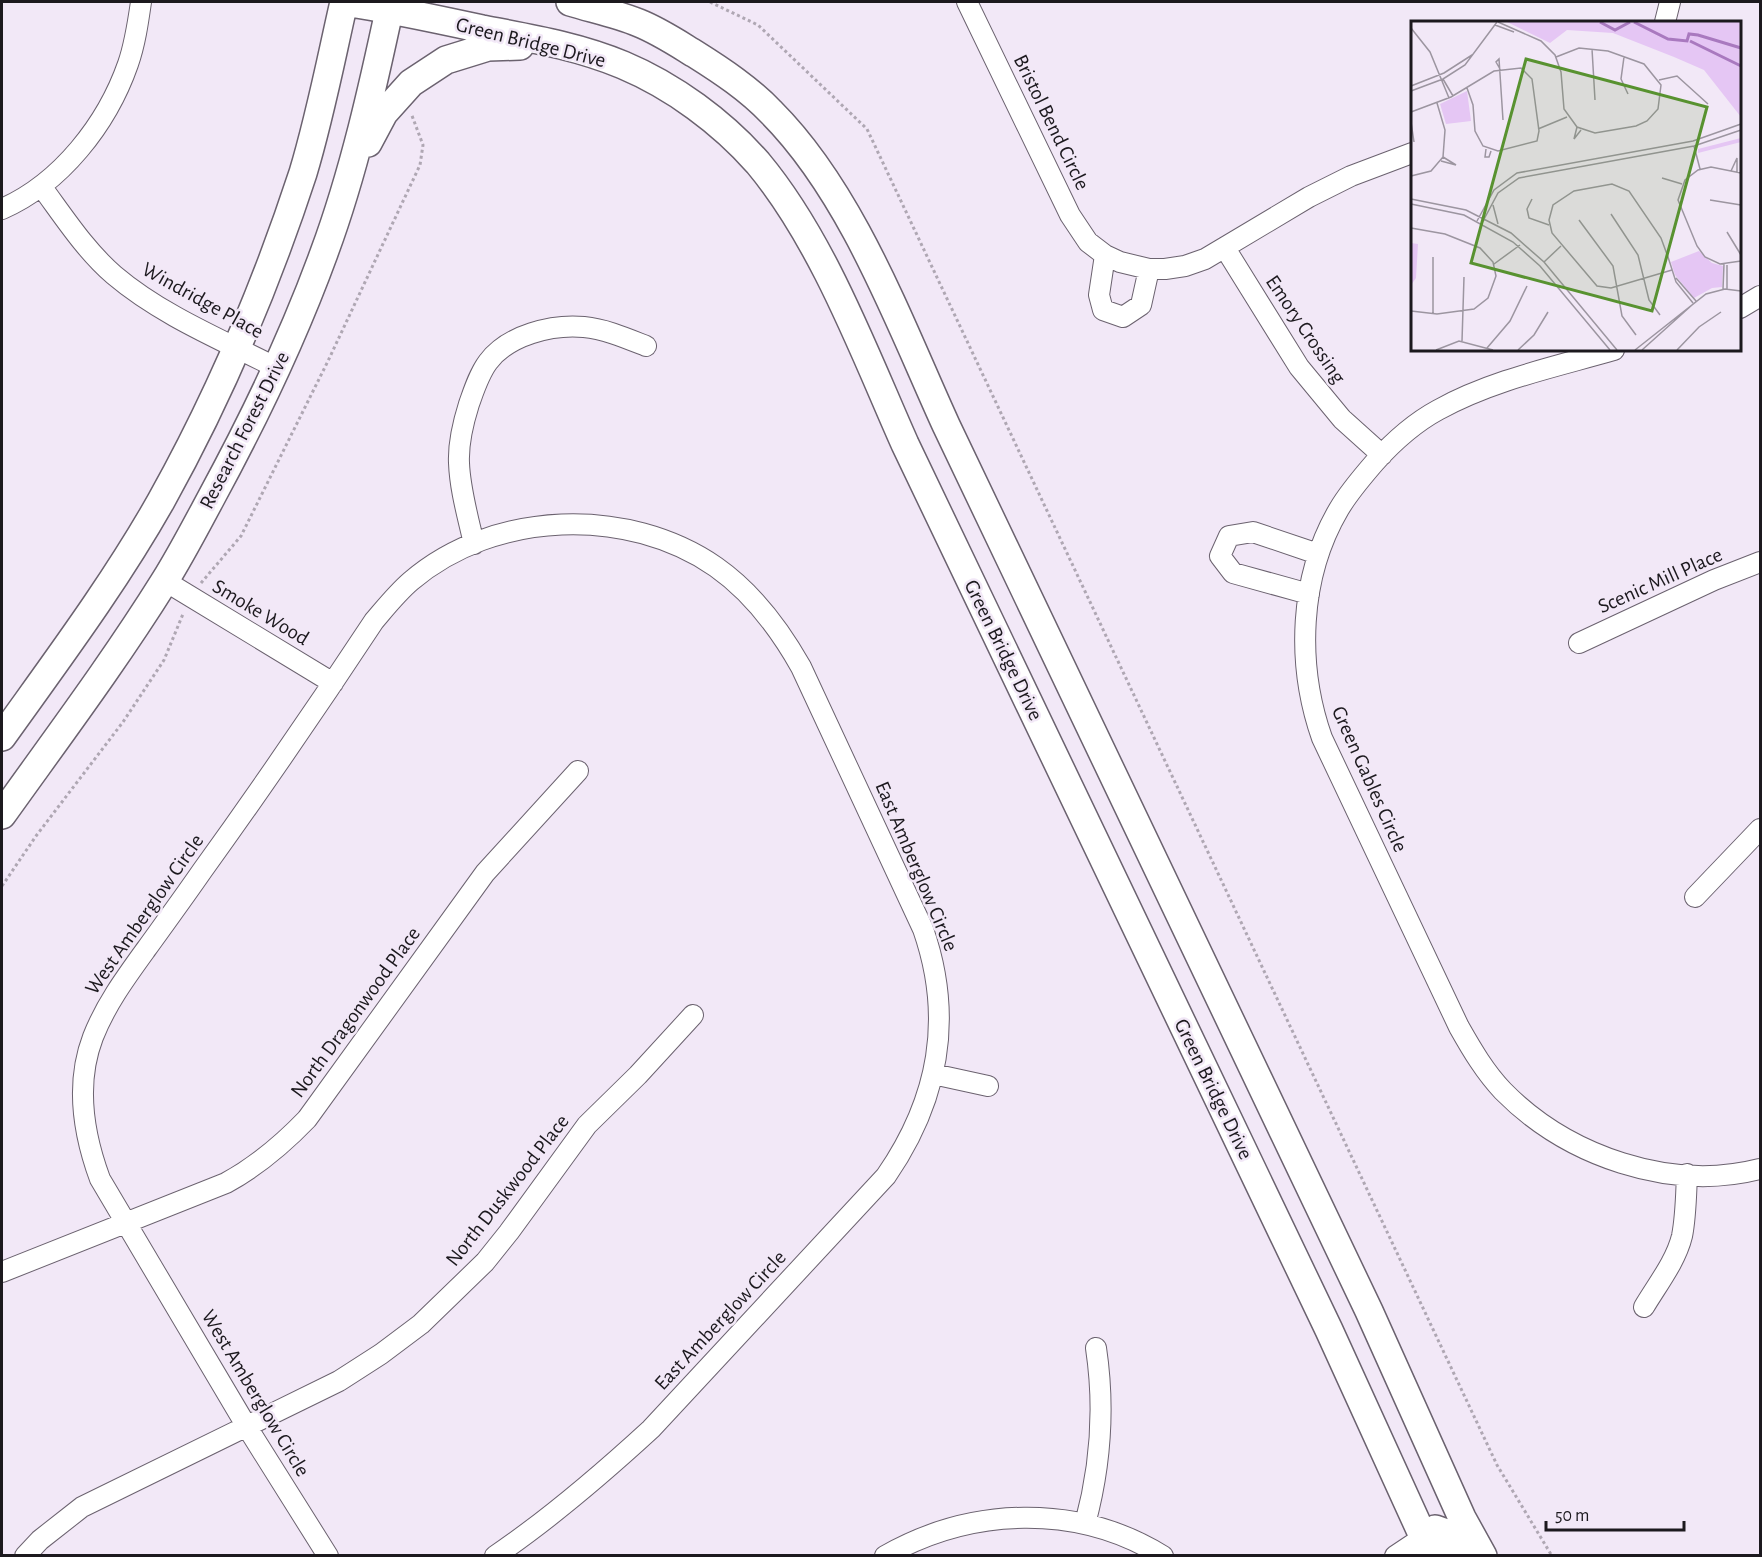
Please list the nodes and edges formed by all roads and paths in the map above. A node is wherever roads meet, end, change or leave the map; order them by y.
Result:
1 (141, 2) edge
2 (344, 2) edge
3 (570, 2) edge
4 (710, 2) edge
5 (967, 2) edge
6 (1670, 2) edge
7 (390, 5) edge
8 (1665, 21) edge
9 (557, 44) junction
10 (1411, 154) edge
11 (41, 186) junction
12 (346, 187) junction
13 (2, 209) edge
14 (1225, 248) junction
15 (1105, 255) junction
16 (1149, 269) junction
17 (1761, 296) edge
18 (1741, 307) edge
19 (646, 346) dead end
20 (236, 347) junction
21 (1611, 351) edge
22 (277, 368) junction
23 (1382, 455) junction
24 (474, 544) junction
25 (1318, 554) junction
26 (1761, 562) edge
27 (165, 581) junction
28 (1309, 594) junction
29 (1579, 643) dead end
30 (333, 683) junction
31 (2, 737) edge
32 (578, 771) dead end
33 (2, 815) edge
34 (1761, 829) edge
35 (1695, 897) dead end
36 (693, 1014) dead end
37 (933, 1074) junction
38 (988, 1086) dead end
39 (1761, 1169) edge
40 (1687, 1174) junction
41 (125, 1224) junction
42 (2, 1272) edge
43 (1644, 1307) dead end
44 (1096, 1348) dead end
45 (247, 1426) junction
46 (1085, 1524) junction
47 (1427, 1547) edge
48 (25, 1556) edge
49 (328, 1556) edge
50 (495, 1556) edge
51 (885, 1556) edge
52 (1162, 1556) edge
53 (1395, 1556) edge
54 (1461, 1556) edge
55 (1482, 1556) edge
56 (1552, 1556) edge

1 - 11 street
2 - 7 main road, Green Bridge Drive
2 - 20 main road, Research Forest Drive
3 - 55 main road, Green Bridge Drive
4 - 56 path
5 - 15 street, Bristol Bend Circle
6 - 8 street
7 - 9 main road, Green Bridge Drive
7 - 12 main road, Research Forest Drive
9 - 12 main road
9 - 47 main road, Green Bridge Drive
10 - 14 street, Bristol Bend Circle
11 - 13 street
11 - 20 street, Windridge Place
12 - 22 main road, Research Forest Drive
14 - 16 street, Bristol Bend Circle
14 - 23 street, Emory Crossing
15 - 16 street, Bristol Bend Circle
15 - 16 street
17 - 18 street
19 - 24 street
20 - 22 street, Windridge Place
20 - 31 main road, Research Forest Drive
21 - 23 street, Green Gables Circle
22 - 27 main road, Research Forest Drive
23 - 25 street, Green Gables Circle
24 - 30 street, West Amberglow Circle
24 - 37 street, East Amberglow Circle
25 - 28 street, Green Gables Circle
25 - 28 street
26 - 29 street, Scenic Mill Place
27 - 30 street, Smoke Wood
27 - 33 main road, Research Forest Drive
28 - 40 street, Green Gables Circle
30 - 41 street, West Amberglow Circle
32 - 41 street, North Dragonwood Place
34 - 35 street
36 - 45 street, North Duskwood Place
37 - 38 street
37 - 50 street, East Amberglow Circle
39 - 40 street, Green Gables Circle
40 - 43 street
41 - 42 street, North Dragonwood Place
41 - 45 street, West Amberglow Circle
44 - 46 street
45 - 48 street, North Duskwood Place
45 - 49 street, West Amberglow Circle
46 - 51 street
46 - 52 street
47 - 53 street
47 - 54 main road

